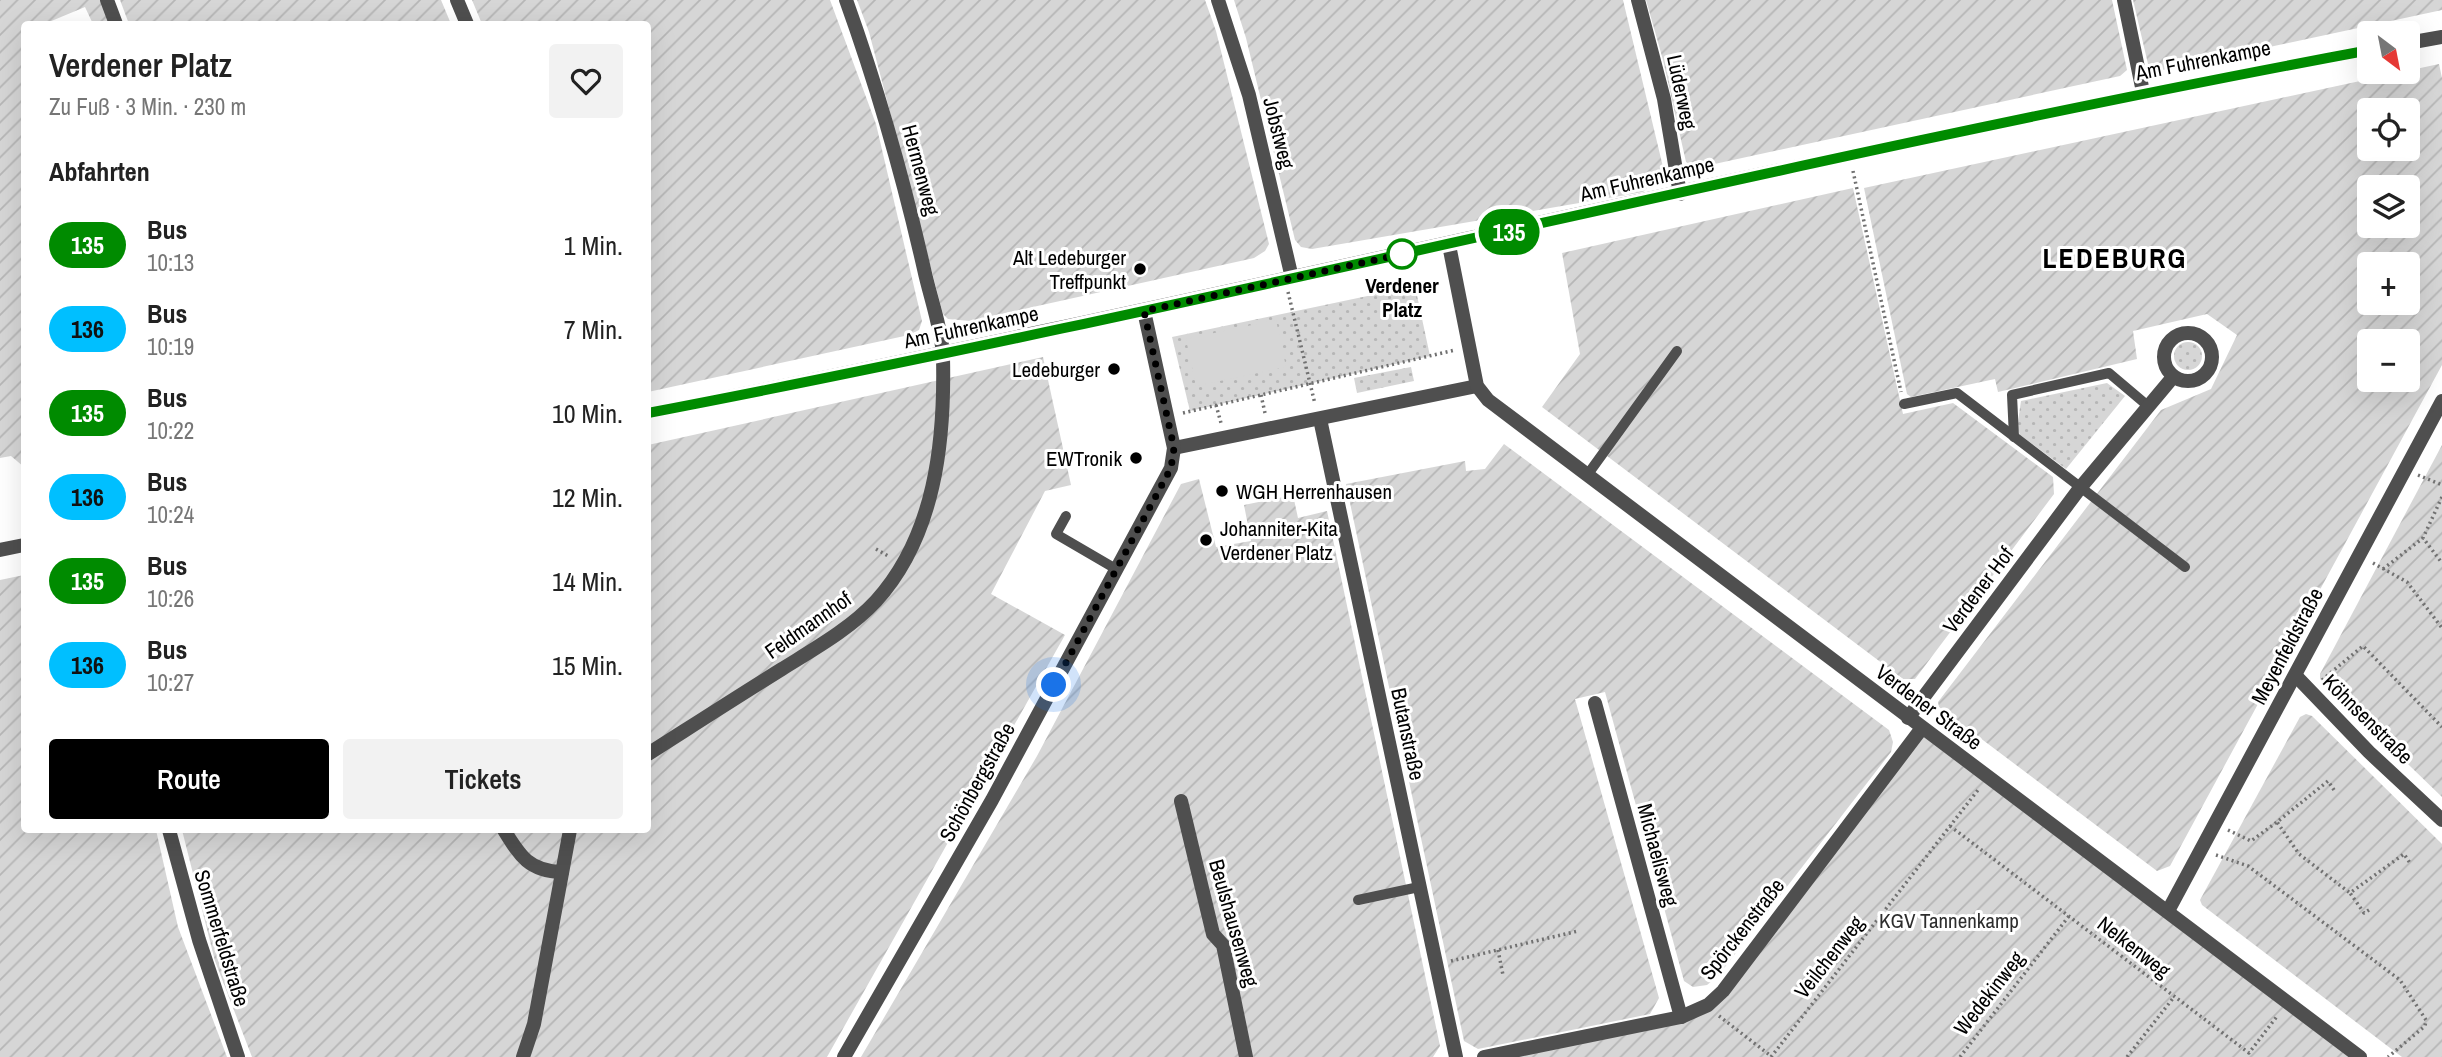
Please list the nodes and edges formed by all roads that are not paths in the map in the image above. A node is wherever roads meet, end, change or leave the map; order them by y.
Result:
1 (107, 0) edge
2 (457, 0) edge
3 (846, 0) edge
4 (1218, 0) edge
5 (1638, 0) edge
6 (2124, 0) edge
7 (115, 21) edge
8 (466, 21) edge
9 (2442, 37) edge
10 (2420, 41) edge
11 (2357, 52) edge
12 (2143, 93) junction
13 (1680, 194) junction
14 (1450, 245) junction
15 (1288, 278) junction
16 (1144, 311) junction
17 (1677, 351) dead end
18 (943, 355) junction
19 (2173, 377) dead end
20 (1477, 386) junction
21 (2442, 401) edge
22 (1904, 404) road end
23 (2148, 406) junction
24 (651, 412) edge
25 (1319, 419) junction
26 (2014, 437) junction
27 (1174, 448) junction
28 (1588, 474) junction
29 (2080, 488) junction
30 (1066, 516) dead end
31 (21, 546) edge
32 (0, 550) edge
33 (2185, 567) dead end
34 (1116, 569) junction
35 (2295, 676) junction
36 (1595, 703) dead end
37 (1908, 718) junction
38 (1922, 728) junction
39 (651, 752) edge
40 (1181, 801) dead end
41 (2442, 820) edge
42 (170, 833) edge
43 (506, 833) edge
44 (569, 833) edge
45 (562, 872) junction
46 (1419, 887) junction
47 (1358, 900) dead end
48 (2168, 911) junction
49 (1681, 1017) junction
50 (238, 1057) edge
51 (523, 1057) edge
52 (844, 1057) edge
53 (1246, 1057) edge
54 (1456, 1057) edge
55 (1484, 1057) edge
56 (2360, 1057) edge

1 - 7 street
2 - 8 street
3 - 18 street, Hermenweg
4 - 15 street, Jobstweg
5 - 13 street, Lüderweg
6 - 12 street
9 - 10 street
11 - 12 street, Am Fuhrenkampe
12 - 13 street, Am Fuhrenkampe
13 - 14 street, Am Fuhrenkampe
14 - 15 street, Am Fuhrenkampe
14 - 20 street
15 - 16 street, Am Fuhrenkampe
16 - 18 street, Am Fuhrenkampe
16 - 27 street
17 - 28 lane
18 - 24 street, Am Fuhrenkampe
18 - 39 street, Feldmannhof
19 - 23 street, Verdener Hof
20 - 25 street
20 - 28 street, Verdener Straße
21 - 35 street, Meyenfeldstraße
22 - 26 lane
23 - 26 lane
23 - 29 street, Verdener Hof
25 - 27 street
25 - 46 street, Butanstraße
26 - 29 lane
27 - 34 street, Schönbergstraße
28 - 37 street, Verdener Straße
29 - 33 lane
29 - 37 street, Verdener Hof
30 - 34 lane
31 - 32 street
34 - 52 street, Schönbergstraße
35 - 41 street, Köhnsenstraße
35 - 48 street, Meyenfeldstraße
36 - 49 street, Michaelisweg
37 - 38 street, Verdener Straße
38 - 48 street, Verdener Straße
38 - 49 street, Spörckenstraße
40 - 53 street, Beulshausenweg
42 - 50 street, Sommerfeldstraße
43 - 45 street
44 - 45 street
45 - 51 street
46 - 47 lane
46 - 54 street, Butanstraße
48 - 56 street, Verdener Straße
49 - 55 street, Spörckenstraße

